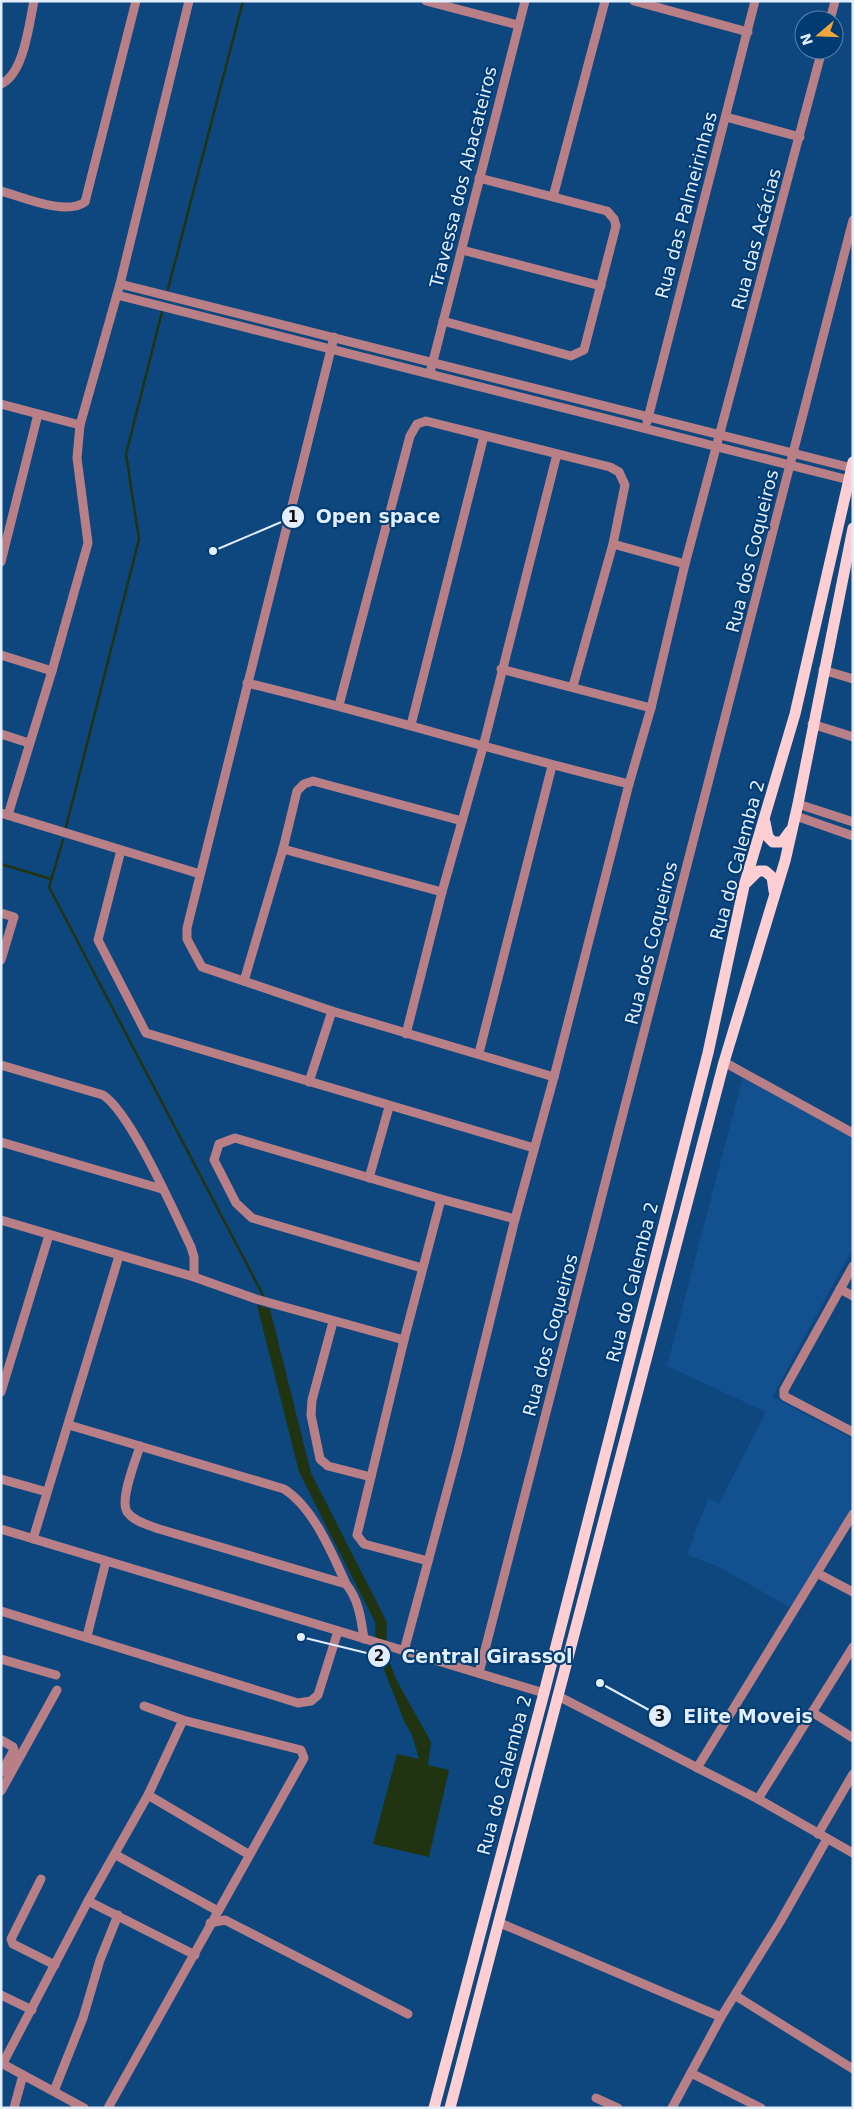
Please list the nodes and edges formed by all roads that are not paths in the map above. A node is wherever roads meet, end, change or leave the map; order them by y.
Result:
1 (34, 1) edge
2 (136, 1) edge
3 (189, 1) edge
4 (426, 1) edge
5 (525, 1) edge
6 (605, 1) edge
7 (634, 1) edge
8 (756, 1) edge
9 (446, 3) edge
10 (673, 6) edge
11 (518, 24) junction
12 (748, 32) junction
13 (819, 60) edge
14 (1, 84) edge
15 (726, 117) junction
16 (800, 137) junction
17 (479, 178) junction
18 (1, 191) edge
19 (554, 197) junction
20 (853, 220) edge
21 (462, 250) junction
22 (120, 284) junction
23 (601, 286) junction
24 (117, 295) junction
25 (443, 320) junction
26 (334, 337) junction
27 (331, 348) junction
28 (432, 361) junction
29 (430, 374) junction
30 (1, 404) edge
31 (38, 414) junction
32 (648, 417) junction
33 (80, 425) junction
34 (645, 428) junction
35 (484, 436) junction
36 (720, 436) junction
37 (717, 447) junction
38 (557, 454) junction
39 (794, 454) junction
40 (790, 465) junction
41 (852, 465) edge
42 (849, 480) junction
43 (853, 528) edge
44 (613, 544) junction
45 (1, 562) edge
46 (685, 564) junction
47 (1, 655) edge
48 (501, 669) junction
49 (823, 670) junction
50 (52, 671) junction
51 (853, 679) edge
52 (247, 683) junction
53 (573, 686) junction
54 (339, 705) junction
55 (651, 708) junction
56 (812, 724) junction
57 (411, 726) junction
58 (1, 734) edge
59 (853, 737) edge
60 (29, 743) junction
61 (483, 747) junction
62 (552, 766) junction
63 (629, 784) junction
64 (798, 804) junction
65 (5, 814) edge
66 (765, 818) junction
67 (462, 821) junction
68 (794, 822) junction
69 (853, 822) edge
70 (853, 836) edge
71 (283, 849) junction
72 (121, 850) junction
73 (200, 874) junction
74 (744, 886) junction
75 (442, 892) junction
76 (774, 897) junction
77 (1, 913) edge
78 (1, 960) edge
79 (244, 981) junction
80 (332, 1011) junction
81 (406, 1034) junction
82 (479, 1053) junction
83 (724, 1062) junction
84 (1, 1064) edge
85 (554, 1077) junction
86 (309, 1082) junction
87 (389, 1107) junction
88 (853, 1133) edge
89 (1, 1142) edge
90 (534, 1148) junction
91 (369, 1178) junction
92 (162, 1189) junction
93 (441, 1199) junction
94 (515, 1219) junction
95 (1, 1220) edge
96 (49, 1236) junction
97 (119, 1256) junction
98 (853, 1266) edge
99 (422, 1268) junction
100 (194, 1277) junction
101 (840, 1289) junction
102 (853, 1296) edge
103 (334, 1322) junction
104 (404, 1340) junction
105 (1, 1392) edge
106 (69, 1425) junction
107 (853, 1432) edge
108 (140, 1446) junction
109 (370, 1477) junction
110 (1, 1479) edge
111 (47, 1492) junction
112 (853, 1514) edge
113 (1, 1529) edge
114 (33, 1539) junction
115 (106, 1561) junction
116 (428, 1561) junction
117 (817, 1573) junction
118 (346, 1584) junction
119 (853, 1592) edge
120 (1, 1611) edge
121 (338, 1631) junction
122 (87, 1636) junction
123 (364, 1639) junction
124 (853, 1647) edge
125 (404, 1651) junction
126 (1, 1659) edge
127 (479, 1673) junction
128 (56, 1675) dead end
129 (57, 1690) dead end
130 (544, 1693) junction
131 (558, 1696) junction
132 (144, 1706) dead end
133 (812, 1712) junction
134 (183, 1720) junction
135 (853, 1738) edge
136 (1, 1740) edge
137 (697, 1768) junction
138 (1, 1774) edge
139 (853, 1774) edge
140 (1, 1791) edge
141 (148, 1795) junction
142 (758, 1799) junction
143 (818, 1834) junction
144 (827, 1839) junction
145 (853, 1853) edge
146 (116, 1854) junction
147 (248, 1854) junction
148 (41, 1880) dead end
149 (88, 1901) junction
150 (218, 1911) junction
151 (118, 1914) junction
152 (210, 1923) junction
153 (500, 1923) junction
154 (195, 1955) junction
155 (55, 1965) junction
156 (1, 1995) edge
157 (736, 1996) junction
158 (32, 2010) junction
159 (408, 2014) dead end
160 (721, 2017) junction
161 (2, 2063) edge
162 (853, 2070) edge
163 (691, 2073) junction
164 (24, 2075) junction
165 (54, 2091) junction
166 (596, 2098) dead end
167 (14, 2108) edge
168 (84, 2108) edge
169 (108, 2108) edge
170 (434, 2108) edge
171 (450, 2108) edge
172 (618, 2108) edge
173 (672, 2108) edge
174 (761, 2108) edge

1 - 14 street
2 - 18 street
3 - 22 street
4 - 9 street
5 - 11 street, Travessa dos Abacateiros
6 - 19 street
7 - 10 street
8 - 12 street, Rua das Palmeirinhas
9 - 11 street
10 - 12 street
11 - 17 street, Travessa dos Abacateiros
12 - 15 street, Rua das Palmeirinhas
13 - 16 street, Rua das Acácias
15 - 16 street
15 - 32 street, Rua das Palmeirinhas
16 - 36 street, Rua das Acácias
17 - 19 street
17 - 21 street, Travessa dos Abacateiros
19 - 23 street
20 - 39 street, Rua dos Coqueiros
21 - 23 street
21 - 25 street, Travessa dos Abacateiros
22 - 24 street
22 - 26 street
23 - 25 street
24 - 27 street
24 - 33 street
25 - 28 street, Travessa dos Abacateiros
26 - 27 street
26 - 28 street
27 - 29 street
27 - 52 street
28 - 29 street, Travessa dos Abacateiros
28 - 32 street
29 - 34 street
30 - 31 street
31 - 33 street
31 - 45 street
32 - 34 street, Rua das Palmeirinhas
32 - 36 street
33 - 50 street
34 - 37 street
35 - 38 street
35 - 54 street
35 - 57 street
36 - 37 street, Rua das Acácias
36 - 39 street
37 - 40 street
37 - 46 street, Rua das Acácias
38 - 44 street
38 - 48 street
39 - 40 street, Rua dos Coqueiros
39 - 41 street
40 - 42 street
40 - 127 street, Rua dos Coqueiros
41 - 42 main road, Rua do Calemba 2
42 - 66 main road, Rua do Calemba 2
43 - 49 main road, Rua do Calemba 2
44 - 46 street
44 - 53 street
46 - 55 street, Rua das Acácias
47 - 50 street
48 - 53 street
48 - 61 street
49 - 51 street
49 - 56 main road, Rua do Calemba 2
50 - 60 street
52 - 54 street
52 - 73 street
53 - 55 street
54 - 57 street
55 - 63 street, Rua das Acácias
56 - 59 street
56 - 64 main road, Rua do Calemba 2
57 - 61 street
58 - 60 street
60 - 65 street
61 - 62 street
61 - 67 street
62 - 63 street
62 - 82 street
63 - 85 street, Rua das Acácias
64 - 68 main road, Rua do Calemba 2
64 - 69 street
65 - 72 street
66 - 68 main road
66 - 74 main road, Rua do Calemba 2
67 - 71 street
67 - 75 street
68 - 70 street
68 - 76 main road, Rua do Calemba 2
71 - 75 street
71 - 79 street
72 - 73 street
72 - 86 street
73 - 79 street
74 - 76 main road
74 - 130 main road, Rua do Calemba 2
75 - 81 street
76 - 83 main road, Rua do Calemba 2
77 - 78 street
79 - 80 street
80 - 81 street
80 - 86 street
81 - 82 street
82 - 85 street
83 - 88 street
83 - 131 main road, Rua do Calemba 2
84 - 92 street
85 - 90 street, Rua das Acácias
86 - 87 street
87 - 90 street
87 - 91 street
89 - 92 street
90 - 94 street, Rua das Acácias
91 - 93 street
91 - 99 street
92 - 100 street
93 - 94 street
93 - 99 street
94 - 116 street, Rua das Acácias
95 - 96 street
96 - 97 street
96 - 105 street
97 - 100 street
97 - 106 street
98 - 101 street
99 - 104 street
100 - 103 street
101 - 102 street
101 - 107 street
103 - 104 street
103 - 109 street
104 - 109 street
106 - 108 street
106 - 111 street
108 - 118 street
108 - 118 street
109 - 116 street
110 - 111 street
111 - 114 street
112 - 117 street
113 - 114 street
114 - 115 street
115 - 121 street
115 - 122 street
116 - 125 street, Rua das Acácias
117 - 119 street
117 - 137 street
118 - 123 street
120 - 122 street
121 - 122 street
121 - 123 street
123 - 125 street
124 - 133 street
125 - 127 street
126 - 128 street
127 - 130 street
129 - 140 street
130 - 170 main road, Rua do Calemba 2
131 - 137 street
131 - 153 main road, Rua do Calemba 2
132 - 134 street
133 - 135 street
133 - 142 street
134 - 141 street
134 - 147 street
136 - 138 street
137 - 142 street
139 - 143 street
141 - 146 street
141 - 147 street
142 - 143 street
143 - 144 street
144 - 145 street
144 - 157 street
146 - 149 street
146 - 150 street
147 - 150 street
148 - 155 street
149 - 151 street
149 - 155 street
150 - 152 street
151 - 154 street
151 - 165 street
152 - 154 street
152 - 159 street
153 - 160 street
153 - 171 main road, Rua do Calemba 2
154 - 169 street
155 - 158 street
156 - 158 street
157 - 160 street
157 - 162 street
158 - 161 street
160 - 163 street
161 - 164 street
163 - 173 street
163 - 174 street
164 - 165 street
164 - 167 street
165 - 168 street
166 - 172 street

